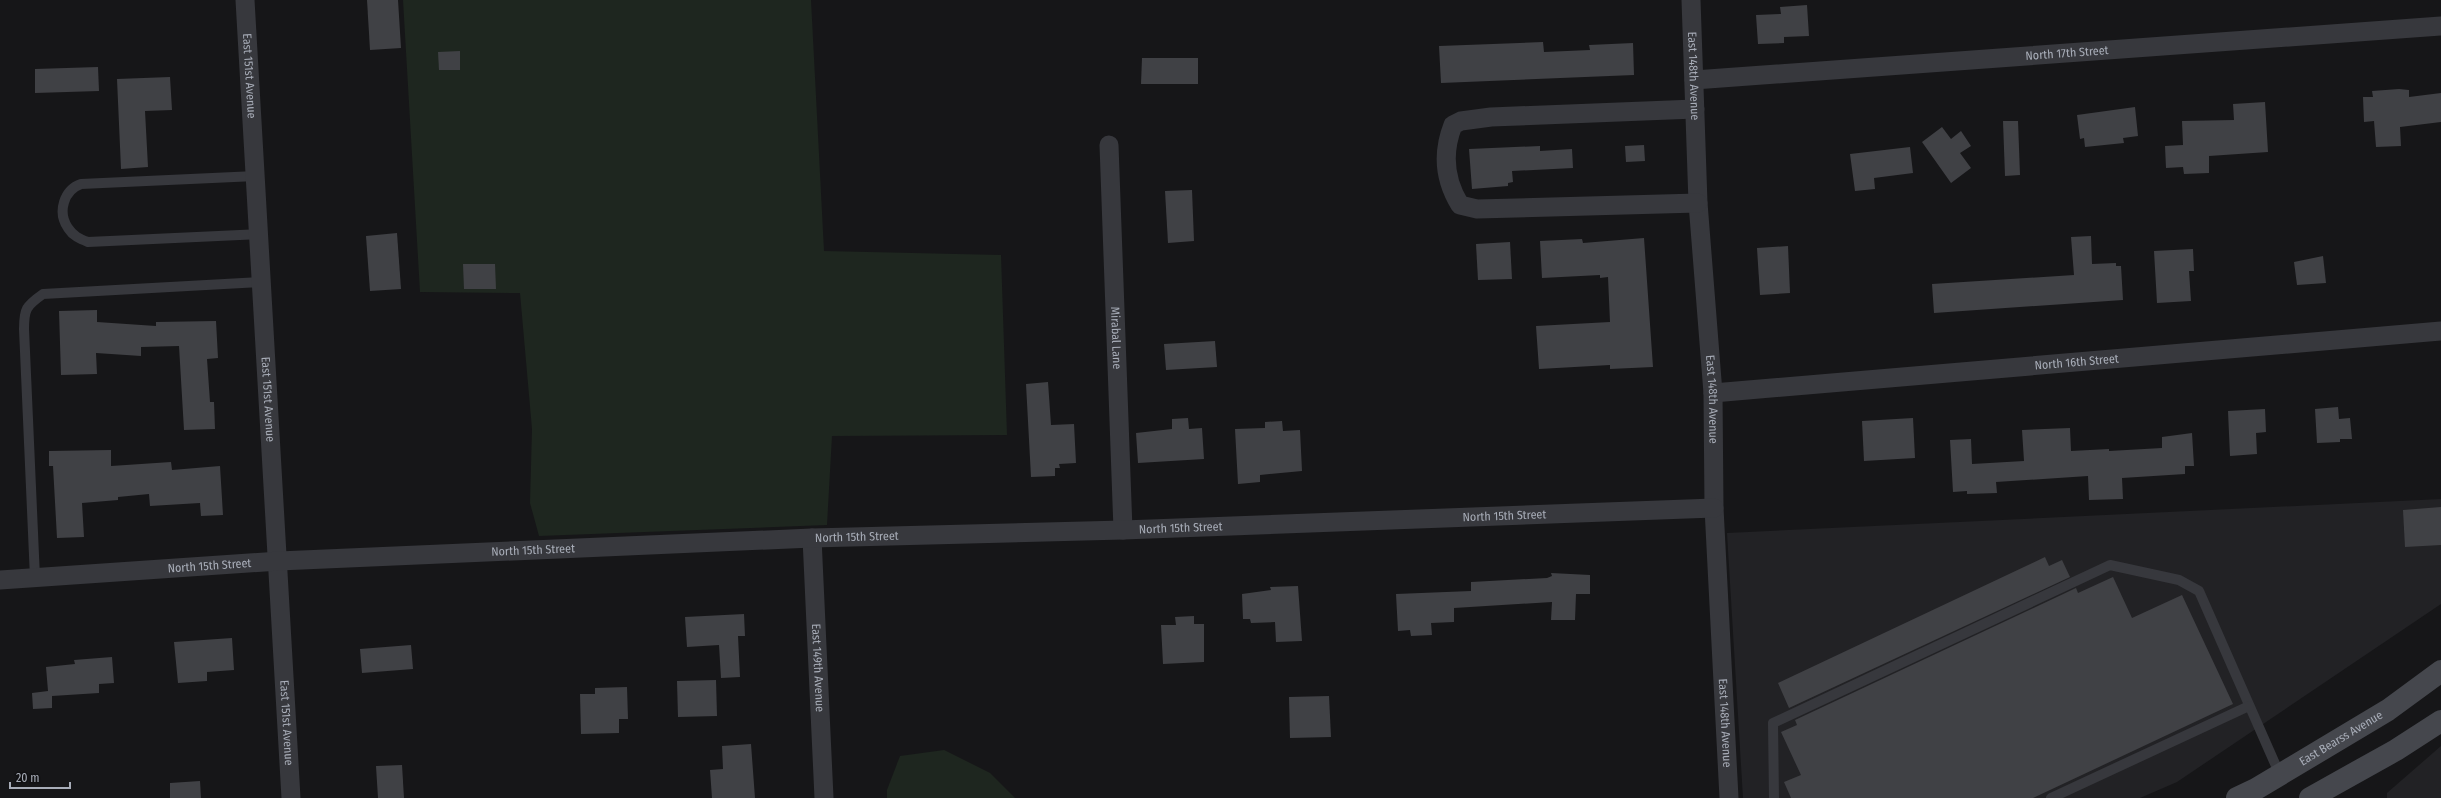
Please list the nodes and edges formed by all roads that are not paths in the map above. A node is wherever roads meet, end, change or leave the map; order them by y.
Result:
1 (245, 0) edge
2 (1691, 0) edge
3 (2441, 26) edge
4 (1694, 80) junction
5 (1695, 109) junction
6 (1109, 145) dead end
7 (256, 176) junction
8 (1698, 203) junction
9 (259, 234) junction
10 (262, 282) junction
11 (2441, 331) edge
12 (1713, 393) junction
13 (1714, 508) junction
14 (1123, 530) junction
15 (812, 538) junction
16 (279, 561) junction
17 (35, 578) junction
18 (0, 580) edge
19 (2441, 671) edge
20 (2249, 706) junction
21 (2441, 721) edge
22 (2280, 775) junction
23 (291, 798) edge
24 (824, 798) edge
25 (1729, 798) edge
26 (1774, 798) edge
27 (2051, 798) edge
28 (2237, 798) edge
29 (2310, 798) edge

1 - 7 street, East 151st Avenue
2 - 4 street, East 148th Avenue
3 - 4 street, North 17th Street
4 - 5 street, East 148th Avenue
5 - 8 street, East 148th Avenue
5 - 8 street
6 - 14 street, Mirabal Lane
7 - 9 street, East 151st Avenue
7 - 9 lane
8 - 12 street, East 148th Avenue
9 - 10 street, East 151st Avenue
10 - 16 street, East 151st Avenue
10 - 17 lane
11 - 12 street, North 16th Street
12 - 13 street, East 148th Avenue
13 - 14 street, North 15th Street
13 - 25 street, East 148th Avenue
14 - 15 street, North 15th Street
15 - 16 street, North 15th Street
15 - 24 street, East 149th Avenue
16 - 17 street, North 15th Street
16 - 23 street, East 151st Avenue
17 - 18 street, North 15th Street
19 - 22 main road, East Bearss Avenue
20 - 22 lane
20 - 26 lane
20 - 27 lane
21 - 29 main road
22 - 28 main road, East Bearss Avenue

